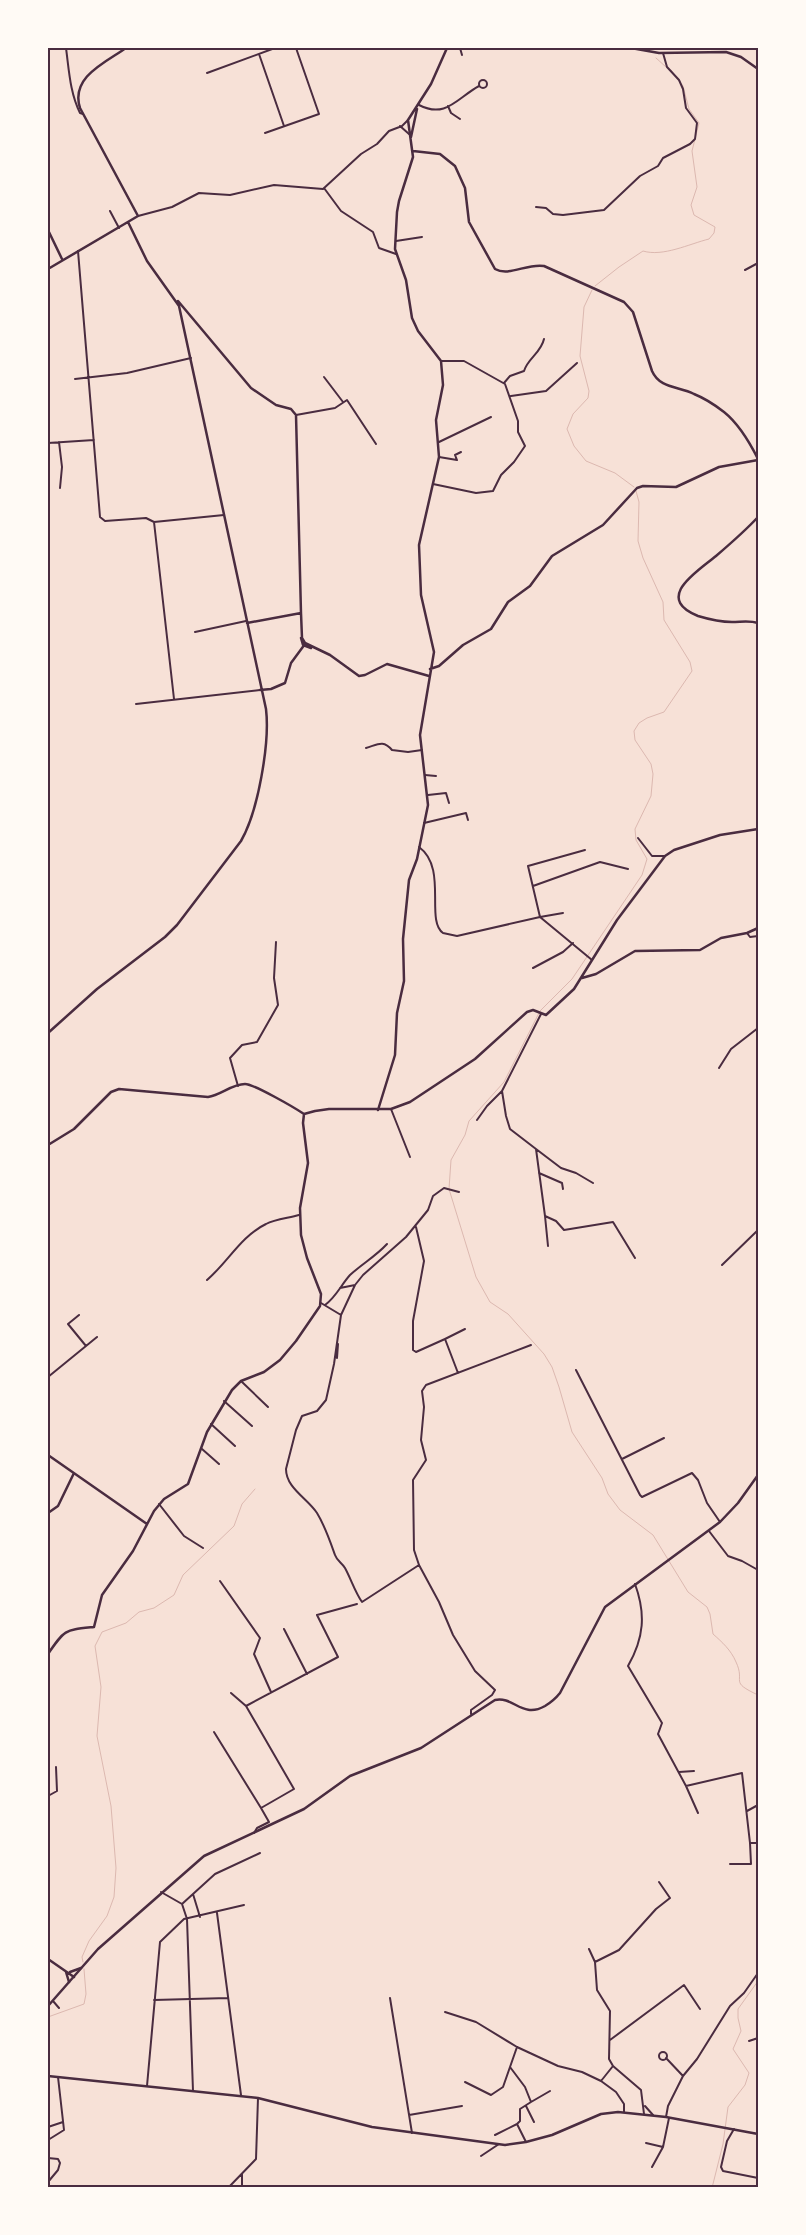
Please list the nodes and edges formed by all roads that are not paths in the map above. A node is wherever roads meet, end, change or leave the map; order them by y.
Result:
1 (66, 48) edge
2 (126, 48) edge
3 (275, 48) edge
4 (296, 48) edge
5 (447, 48) edge
6 (460, 48) edge
7 (631, 48) edge
8 (684, 48) edge
9 (663, 53) junction
10 (259, 54) junction
11 (462, 54) dead end
12 (683, 54) junction
13 (758, 69) edge
14 (207, 72) dead end
15 (479, 86) dead end
16 (418, 105) junction
17 (448, 106) junction
18 (83, 114) junction
19 (460, 119) dead end
20 (408, 120) junction
21 (284, 126) junction
22 (400, 126) junction
23 (265, 133) dead end
24 (409, 134) junction
25 (411, 141) junction
26 (413, 151) junction
27 (324, 188) junction
28 (536, 207) dead end
29 (110, 211) dead end
30 (138, 216) junction
31 (128, 222) junction
32 (119, 228) junction
33 (48, 230) edge
34 (422, 237) dead end
35 (396, 241) junction
36 (78, 251) junction
37 (396, 254) junction
38 (62, 260) junction
39 (758, 264) edge
40 (48, 269) edge
41 (745, 270) dead end
42 (176, 299) junction
43 (187, 311) junction
44 (181, 313) junction
45 (544, 339) dead end
46 (190, 358) junction
47 (441, 361) junction
48 (577, 363) dead end
49 (89, 378) junction
50 (324, 378) dead end
51 (75, 380) dead end
52 (504, 383) junction
53 (511, 396) junction
54 (343, 402) junction
55 (296, 415) junction
56 (491, 418) dead end
57 (94, 440) junction
58 (59, 442) junction
59 (439, 442) junction
60 (48, 443) edge
61 (376, 444) dead end
62 (461, 452) dead end
63 (439, 457) junction
64 (758, 460) edge
65 (433, 484) junction
66 (60, 488) dead end
67 (224, 515) junction
68 (758, 517) edge
69 (154, 522) junction
70 (300, 613) junction
71 (246, 622) junction
72 (758, 623) edge
73 (195, 632) dead end
74 (304, 644) junction
75 (430, 669) junction
76 (429, 676) junction
77 (260, 690) junction
78 (174, 699) junction
79 (136, 704) dead end
80 (366, 748) dead end
81 (422, 750) junction
82 (425, 775) junction
83 (436, 776) dead end
84 (428, 795) junction
85 (449, 803) dead end
86 (468, 820) dead end
87 (424, 823) junction
88 (758, 829) edge
89 (638, 838) dead end
90 (419, 848) junction
91 (585, 850) dead end
92 (665, 856) junction
93 (628, 869) dead end
94 (533, 886) junction
95 (563, 913) dead end
96 (540, 917) junction
97 (758, 928) edge
98 (746, 933) junction
99 (758, 936) edge
100 (276, 942) dead end
101 (572, 943) junction
102 (592, 960) junction
103 (533, 968) dead end
104 (582, 978) junction
105 (541, 1014) junction
106 (758, 1028) edge
107 (48, 1033) edge
108 (718, 1068) dead end
109 (238, 1086) junction
110 (502, 1091) junction
111 (391, 1109) junction
112 (378, 1110) junction
113 (304, 1114) junction
114 (477, 1120) dead end
115 (48, 1145) edge
116 (536, 1149) junction
117 (410, 1157) dead end
118 (539, 1173) junction
119 (593, 1183) dead end
120 (562, 1189) dead end
121 (459, 1192) dead end
122 (300, 1215) junction
123 (545, 1216) junction
124 (415, 1226) junction
125 (758, 1230) edge
126 (387, 1244) dead end
127 (548, 1246) dead end
128 (635, 1258) dead end
129 (722, 1265) dead end
130 (207, 1280) dead end
131 (355, 1285) junction
132 (340, 1288) junction
133 (323, 1304) junction
134 (79, 1315) dead end
135 (341, 1316) junction
136 (465, 1330) dead end
137 (97, 1336) dead end
138 (338, 1339) junction
139 (445, 1339) junction
140 (531, 1345) dead end
141 (86, 1346) junction
142 (337, 1358) dead end
143 (576, 1370) dead end
144 (458, 1372) junction
145 (48, 1377) edge
146 (241, 1381) junction
147 (224, 1401) junction
148 (268, 1407) dead end
149 (211, 1424) junction
150 (252, 1426) dead end
151 (664, 1438) dead end
152 (235, 1446) dead end
153 (202, 1449) junction
154 (48, 1455) edge
155 (622, 1459) junction
156 (218, 1464) dead end
157 (74, 1473) junction
158 (758, 1475) edge
159 (159, 1504) junction
160 (48, 1513) edge
161 (720, 1522) junction
162 (147, 1524) junction
163 (709, 1531) junction
164 (203, 1548) dead end
165 (419, 1565) junction
166 (758, 1570) edge
167 (220, 1581) dead end
168 (635, 1584) junction
169 (357, 1604) dead end
170 (284, 1629) dead end
171 (48, 1654) edge
172 (307, 1674) junction
173 (271, 1692) junction
174 (231, 1693) dead end
175 (246, 1706) junction
176 (471, 1714) junction
177 (214, 1732) dead end
178 (56, 1768) dead end
179 (694, 1770) dead end
180 (679, 1772) junction
181 (686, 1786) junction
182 (48, 1796) edge
183 (758, 1805) edge
184 (261, 1808) junction
185 (747, 1811) junction
186 (698, 1813) dead end
187 (254, 1833) junction
188 (750, 1843) junction
189 (758, 1843) edge
190 (260, 1853) dead end
191 (730, 1864) dead end
192 (659, 1882) dead end
193 (161, 1892) junction
194 (194, 1893) junction
195 (181, 1904) junction
196 (244, 1905) dead end
197 (217, 1913) junction
198 (202, 1917) junction
199 (186, 1920) junction
200 (589, 1949) dead end
201 (48, 1959) edge
202 (595, 1962) junction
203 (82, 1967) junction
204 (66, 1971) junction
205 (758, 1973) edge
206 (74, 1977) junction
207 (69, 1982) junction
208 (228, 1998) junction
209 (390, 1998) dead end
210 (190, 1999) junction
211 (154, 2000) junction
212 (53, 2001) junction
213 (48, 2006) edge
214 (60, 2008) dead end
215 (700, 2009) dead end
216 (445, 2012) dead end
217 (758, 2038) edge
218 (610, 2040) junction
219 (749, 2041) dead end
220 (517, 2047) junction
221 (666, 2058) dead end
222 (613, 2066) junction
223 (510, 2067) junction
224 (48, 2076) edge
225 (683, 2076) junction
226 (58, 2077) junction
227 (601, 2081) junction
228 (465, 2082) dead end
229 (146, 2086) junction
230 (194, 2090) junction
231 (550, 2090) dead end
232 (241, 2095) junction
233 (258, 2098) junction
234 (531, 2102) junction
235 (462, 2106) dead end
236 (526, 2106) junction
237 (644, 2106) junction
238 (624, 2112) junction
239 (636, 2113) junction
240 (644, 2114) junction
241 (409, 2115) junction
242 (655, 2116) junction
243 (668, 2117) junction
244 (63, 2122) junction
245 (534, 2122) dead end
246 (517, 2124) junction
247 (48, 2127) edge
248 (734, 2129) junction
249 (412, 2133) junction
250 (758, 2134) edge
251 (495, 2135) dead end
252 (48, 2140) edge
253 (526, 2142) junction
254 (646, 2143) dead end
255 (499, 2144) junction
256 (663, 2147) junction
257 (481, 2156) dead end
258 (48, 2158) edge
259 (652, 2167) dead end
260 (242, 2174) junction
261 (758, 2178) edge
262 (48, 2182) edge
263 (228, 2188) edge
264 (242, 2188) edge

1 - 18 street
2 - 18 street
3 - 10 street
4 - 21 street
5 - 16 street
6 - 11 street
7 - 9 street
8 - 12 street
9 - 12 street
9 - 28 street
10 - 14 street
10 - 21 street
12 - 13 street
15 - 17 street
16 - 17 street
16 - 20 street
16 - 25 street
17 - 19 street
18 - 30 street
20 - 22 street
20 - 24 street
21 - 23 street
22 - 24 street
22 - 27 street
24 - 25 street
25 - 26 street
26 - 35 street
26 - 64 street
27 - 30 street
27 - 37 street
29 - 32 street
30 - 31 street
31 - 32 street
31 - 42 street
32 - 36 street
33 - 38 street
34 - 35 street
35 - 37 street
36 - 38 street
36 - 49 street
37 - 47 street
38 - 40 street
39 - 41 street
42 - 43 street
42 - 44 street
43 - 44 street
43 - 55 street
44 - 46 street
45 - 52 street
46 - 49 street
46 - 67 street
47 - 52 street
47 - 59 street
48 - 53 street
49 - 51 street
49 - 57 street
50 - 54 street
52 - 53 street
53 - 65 street
54 - 55 street
54 - 61 street
55 - 70 street
56 - 59 street
57 - 58 street
57 - 69 street
58 - 60 street
58 - 66 street
59 - 63 street
62 - 63 street
63 - 65 street
64 - 75 street
65 - 75 street
67 - 69 street
67 - 71 street
68 - 72 street
69 - 78 street
70 - 71 street
70 - 74 street
71 - 73 street
71 - 77 street
74 - 76 street
74 - 77 street
75 - 76 street
76 - 81 street
77 - 78 street
77 - 107 street
78 - 79 street
80 - 81 street
81 - 82 street
82 - 83 street
82 - 84 street
84 - 85 street
84 - 87 street
86 - 87 street
87 - 90 street
88 - 92 street
89 - 92 street
90 - 96 street
90 - 112 street
91 - 94 street
92 - 102 street
93 - 94 street
94 - 96 street
95 - 96 street
96 - 101 street
97 - 98 street
98 - 99 street
98 - 104 street
100 - 109 street
101 - 102 street
101 - 103 street
102 - 104 street
104 - 105 street
105 - 110 street
105 - 111 street
106 - 108 street
109 - 113 street
109 - 115 street
110 - 114 street
110 - 116 street
111 - 112 street
111 - 117 street
112 - 113 street
113 - 122 street
116 - 118 street
116 - 119 street
118 - 120 street
118 - 123 street
121 - 124 street
122 - 130 street
122 - 133 street
123 - 127 street
123 - 128 street
124 - 131 street
124 - 139 street
125 - 129 street
126 - 132 street
131 - 132 street
131 - 135 street
132 - 133 street
133 - 135 street
133 - 146 street
134 - 141 street
135 - 138 street
136 - 139 street
137 - 141 street
138 - 142 street
138 - 165 street
139 - 144 street
140 - 144 street
141 - 145 street
143 - 155 street
144 - 165 street
146 - 147 street
146 - 148 street
147 - 149 street
147 - 150 street
149 - 152 street
149 - 153 street
151 - 155 street
153 - 156 street
153 - 159 street
154 - 157 street
155 - 161 street
157 - 160 street
157 - 162 street
158 - 161 street
159 - 162 street
159 - 164 street
161 - 163 street
162 - 171 street
163 - 166 street
163 - 168 street
165 - 176 street
167 - 173 street
168 - 176 street
168 - 180 street
169 - 172 street
170 - 172 street
172 - 173 street
173 - 175 street
174 - 175 street
175 - 184 street
176 - 187 street
177 - 184 street
178 - 182 street
179 - 180 street
180 - 181 street
181 - 185 street
181 - 186 street
183 - 185 street
184 - 187 street
185 - 188 street
187 - 193 street
188 - 189 street
188 - 191 street
190 - 194 street
192 - 202 street
193 - 195 street
193 - 203 street
194 - 195 street
194 - 198 street
195 - 199 street
196 - 197 street
197 - 198 street
197 - 208 street
198 - 199 street
199 - 210 street
199 - 211 street
200 - 202 street
201 - 204 street
202 - 218 street
203 - 204 street
203 - 206 street
204 - 206 street
204 - 207 street
205 - 225 street
206 - 207 street
207 - 212 street
208 - 210 street
208 - 232 street
209 - 241 street
210 - 211 street
210 - 230 street
211 - 229 street
212 - 213 street
212 - 214 street
215 - 218 street
216 - 220 street
217 - 219 street
218 - 222 street
220 - 223 street
220 - 227 street
221 - 225 street
222 - 227 street
222 - 237 street
223 - 228 street
223 - 234 street
224 - 226 street
225 - 243 street
226 - 229 street
226 - 244 street
227 - 238 street
229 - 230 street
230 - 232 street
231 - 234 street
232 - 233 street
233 - 249 street
233 - 260 street
234 - 236 street
235 - 241 street
236 - 245 street
236 - 246 street
237 - 239 street
237 - 240 street
237 - 242 street
238 - 239 street
238 - 253 street
239 - 240 street
240 - 242 street
241 - 249 street
242 - 243 street
243 - 248 street
243 - 256 street
244 - 247 street
244 - 252 street
246 - 251 street
246 - 253 street
248 - 250 street
248 - 261 street
249 - 255 street
253 - 255 street
254 - 256 street
255 - 257 street
256 - 259 street
258 - 262 street
260 - 263 street
260 - 264 street

